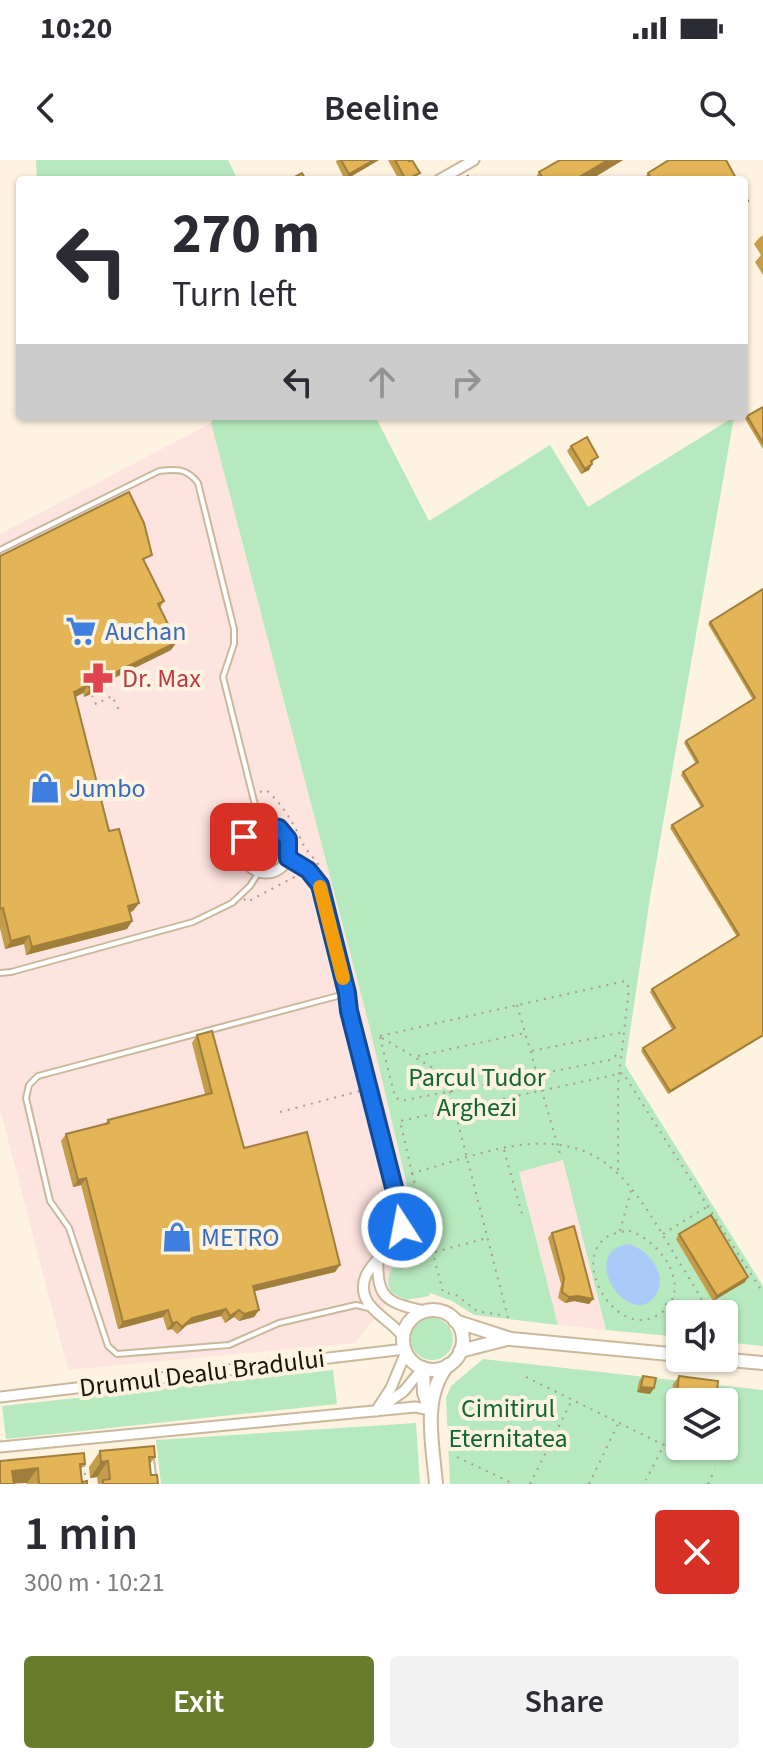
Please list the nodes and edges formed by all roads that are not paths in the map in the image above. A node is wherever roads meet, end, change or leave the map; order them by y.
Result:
1 (474, 160) edge
2 (446, 176) edge
3 (0, 550) edge
4 (260, 825) junction
5 (288, 858) junction
6 (259, 872) junction
7 (0, 973) edge
8 (347, 993) junction
9 (378, 1261) junction
10 (377, 1311) junction
11 (424, 1311) junction
12 (455, 1321) junction
13 (511, 1339) junction
14 (405, 1346) junction
15 (460, 1351) junction
16 (666, 1354) edge
17 (738, 1361) edge
18 (763, 1363) edge
19 (448, 1365) junction
20 (423, 1368) junction
21 (0, 1397) edge
22 (431, 1410) junction
23 (376, 1411) junction
24 (0, 1447) edge
25 (150, 1448) edge
26 (154, 1484) edge
27 (436, 1484) edge

1 - 2 street
3 - 4 lane
4 - 5 street
4 - 6 street
5 - 6 street
5 - 8 street
6 - 7 lane
8 - 9 street
8 - 10 lane
9 - 10 street
9 - 11 street
10 - 14 street
11 - 12 main road
11 - 14 main road
12 - 13 main road
12 - 15 main road
13 - 15 main road
13 - 16 main road
14 - 20 main road
14 - 21 street, Drumul Dealu Bradului
14 - 23 street
15 - 19 main road
17 - 18 main road
19 - 20 main road
19 - 22 main road
20 - 22 main road
20 - 23 street
22 - 23 street
22 - 27 main road
23 - 24 street
25 - 26 lane

